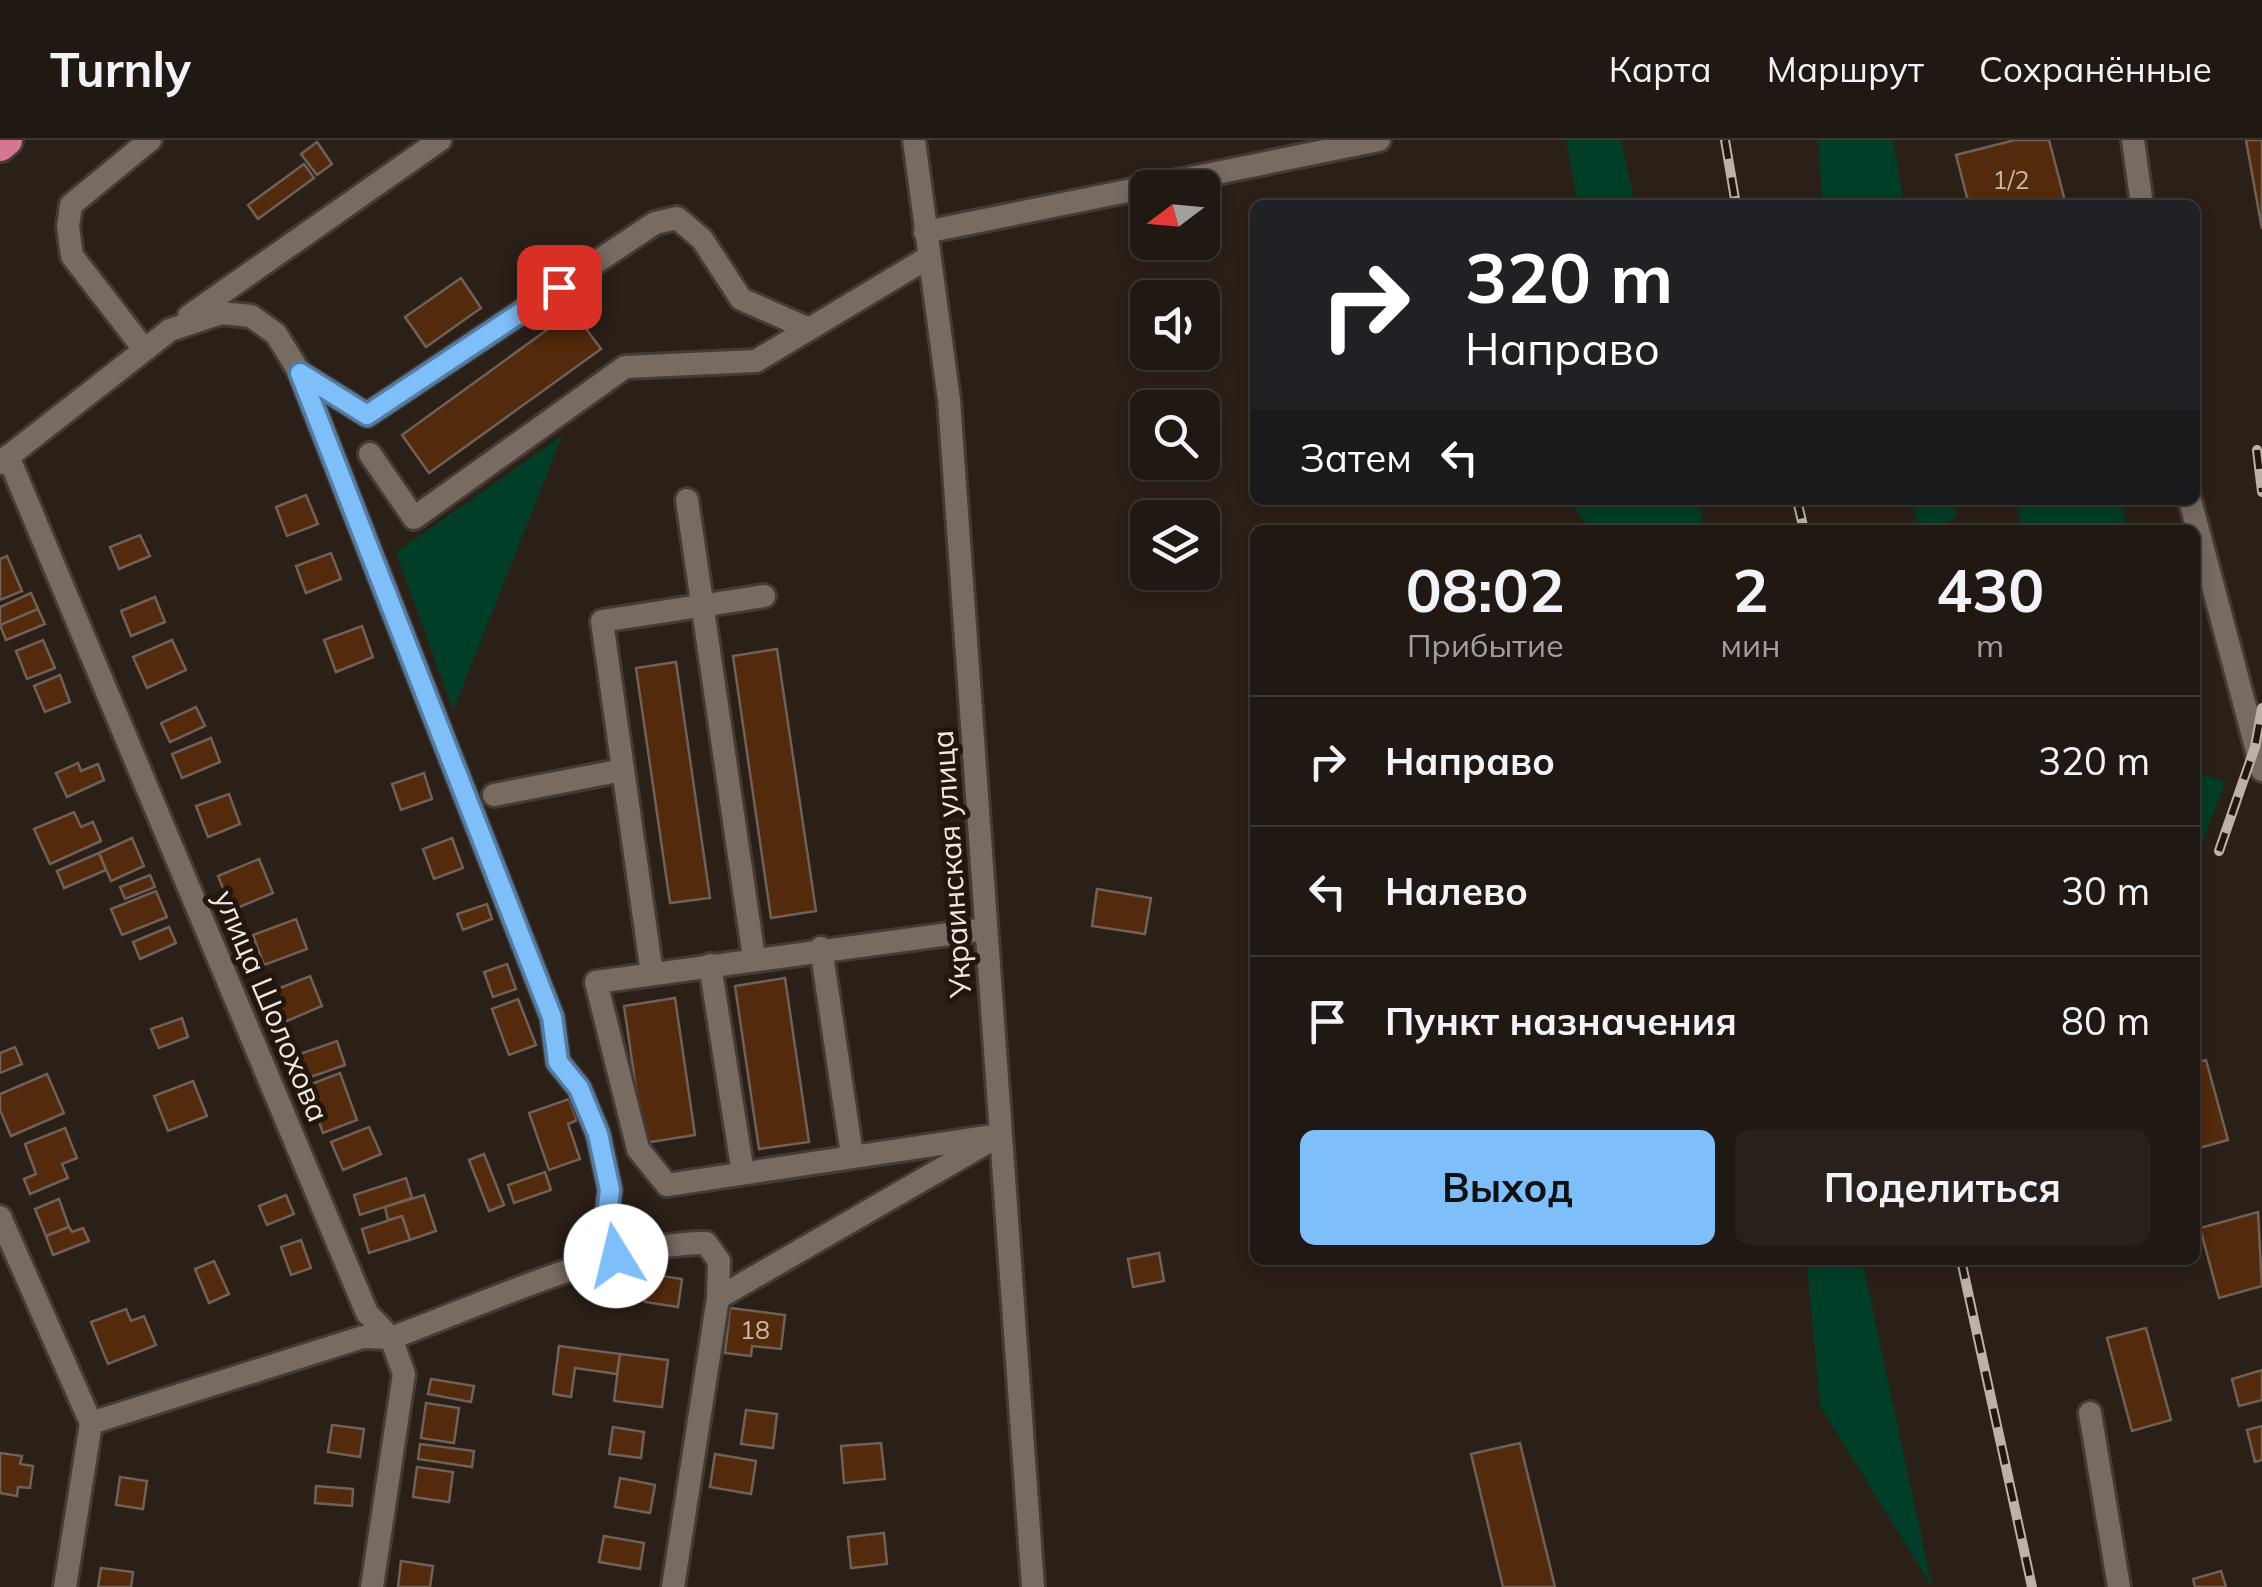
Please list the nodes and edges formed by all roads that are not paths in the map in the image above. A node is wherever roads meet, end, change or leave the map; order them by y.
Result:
1 (6, 140) edge
2 (150, 140) edge
3 (440, 140) edge
4 (914, 140) edge
5 (1379, 140) edge
6 (2133, 140) edge
7 (0, 145) edge
8 (2141, 200) edge
9 (925, 232) junction
10 (929, 258) junction
11 (809, 329) junction
12 (170, 330) junction
13 (144, 349) junction
14 (300, 373) junction
15 (370, 454) dead end
16 (4, 460) edge
17 (687, 500) dead end
18 (2200, 538) edge
19 (764, 596) dead end
20 (700, 606) junction
21 (623, 770) junction
22 (2262, 770) edge
23 (494, 795) dead end
24 (986, 929) junction
25 (821, 948) junction
26 (754, 958) junction
27 (710, 965) junction
28 (652, 974) junction
29 (1000, 1134) junction
30 (852, 1155) junction
31 (742, 1173) junction
32 (0, 1217) edge
33 (616, 1256) junction
34 (718, 1298) junction
35 (392, 1338) junction
36 (2090, 1413) dead end
37 (91, 1423) junction
38 (65, 1587) edge
39 (372, 1587) edge
40 (673, 1587) edge
41 (1033, 1587) edge
42 (2119, 1587) edge

1 - 7 highway
2 - 13 street
3 - 12 street
4 - 9 street, Украинская улица
5 - 9 street
6 - 8 street
9 - 10 street, Украинская улица
10 - 11 street
10 - 24 street, Украинская улица
11 - 14 street
11 - 15 street
12 - 13 street
12 - 14 street
13 - 16 street
14 - 33 street
16 - 35 street, улица Шолохова
17 - 20 street
18 - 22 street
19 - 20 street
20 - 21 street
20 - 26 street
21 - 23 street
21 - 28 street
24 - 25 street
24 - 29 street, Украинская улица
25 - 26 street
25 - 30 street
26 - 27 street
27 - 28 street
27 - 31 street
28 - 31 street
29 - 30 street
29 - 34 street
29 - 41 street, Украинская улица
30 - 31 street
32 - 37 street
33 - 34 street
33 - 35 street
34 - 40 street
35 - 37 street
35 - 39 street, улица Шолохова
36 - 42 street
37 - 38 street

